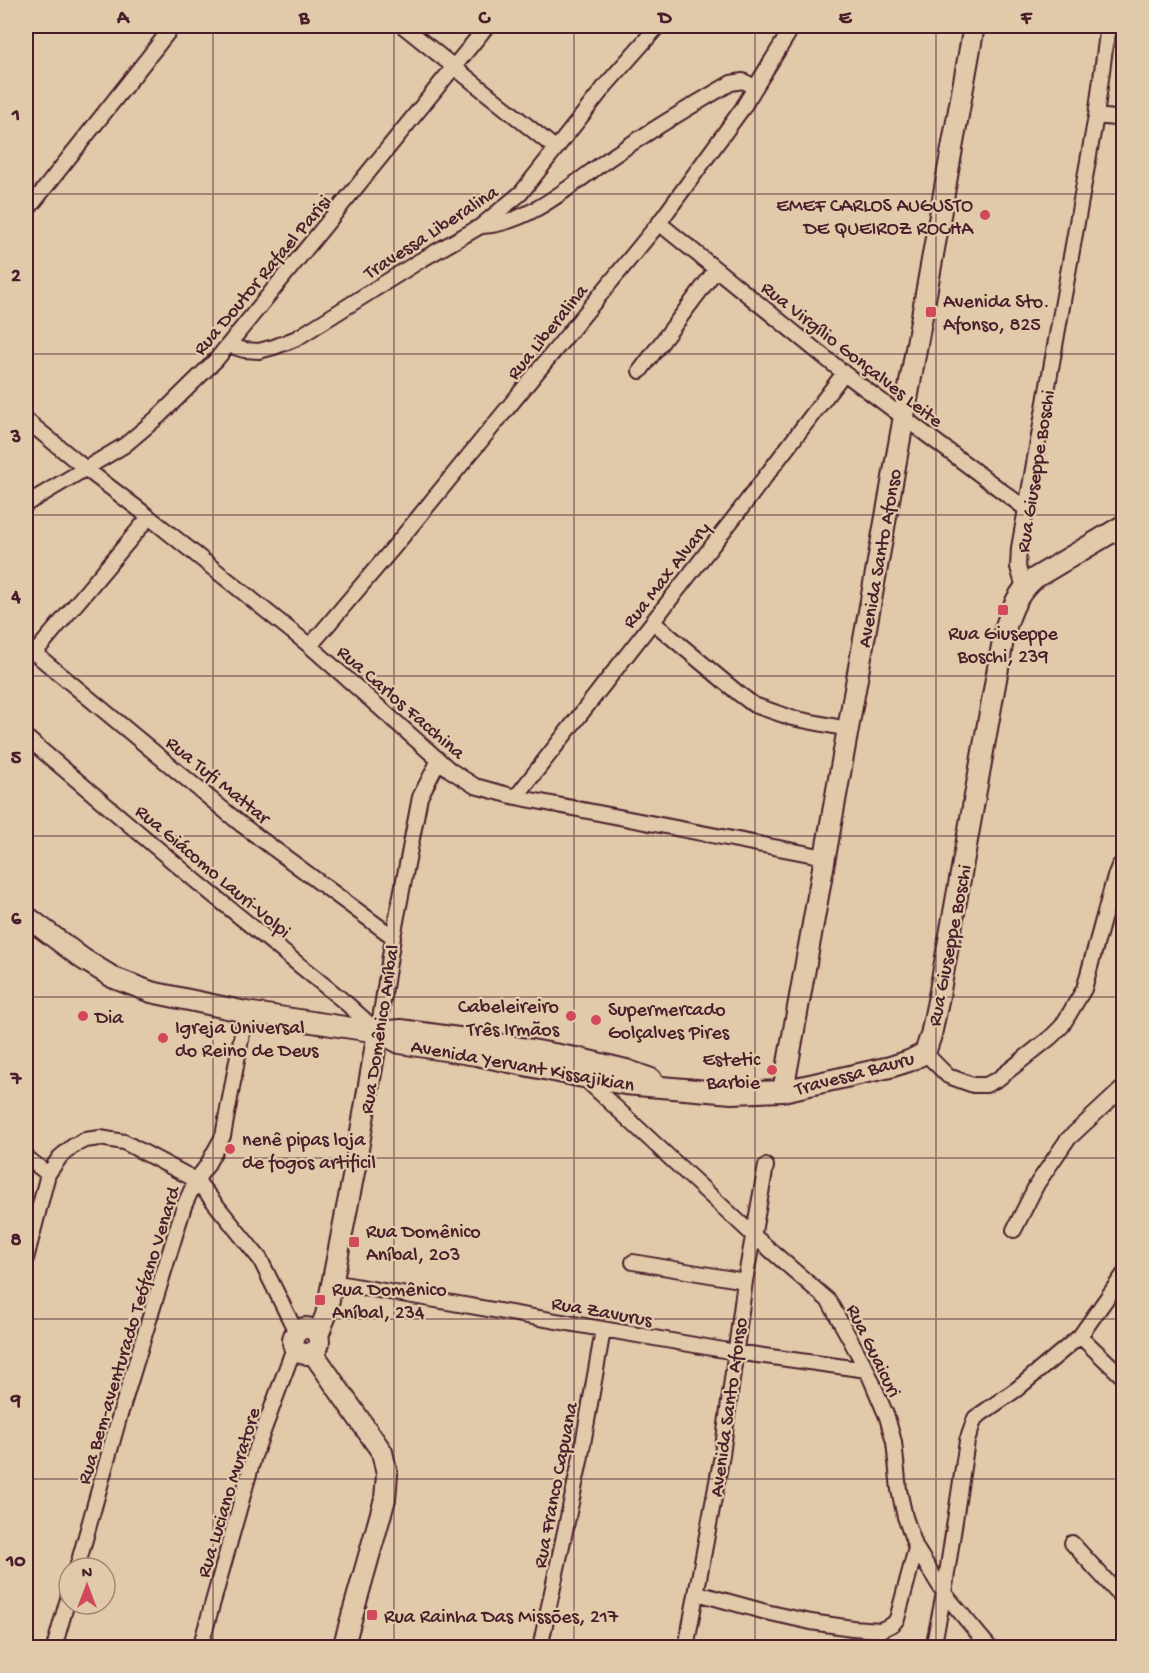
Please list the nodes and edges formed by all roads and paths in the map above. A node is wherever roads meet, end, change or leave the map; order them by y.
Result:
1 (172, 26) edge
2 (403, 26) edge
3 (487, 26) edge
4 (658, 26) edge
5 (793, 26) edge
6 (974, 26) edge
7 (1108, 26) edge
8 (456, 66) junction
9 (755, 87) junction
10 (1096, 116) junction
11 (1124, 119) edge
12 (555, 148) junction
13 (26, 212) edge
14 (659, 223) junction
15 (481, 226) junction
16 (715, 271) junction
17 (228, 345) junction
18 (640, 371) dead end
19 (844, 373) junction
20 (903, 417) junction
21 (26, 420) edge
22 (86, 469) junction
23 (26, 504) edge
24 (1026, 509) junction
25 (149, 517) junction
26 (1124, 525) edge
27 (1024, 588) junction
28 (653, 621) junction
29 (310, 646) junction
30 (30, 650) edge
31 (848, 729) junction
32 (26, 737) edge
33 (439, 760) junction
34 (516, 797) junction
35 (825, 857) junction
36 (1124, 861) edge
37 (26, 916) edge
38 (393, 937) junction
39 (246, 1012) junction
40 (378, 1032) junction
41 (925, 1053) junction
42 (576, 1058) junction
43 (584, 1077) junction
44 (670, 1086) junction
45 (1124, 1087) edge
46 (783, 1091) junction
47 (26, 1157) edge
48 (766, 1166) dead end
49 (48, 1174) junction
50 (196, 1180) junction
51 (1014, 1230) dead end
52 (753, 1235) junction
53 (26, 1259) edge
54 (633, 1262) dead end
55 (1124, 1275) edge
56 (745, 1281) junction
57 (332, 1282) junction
58 (603, 1330) junction
59 (1080, 1336) junction
60 (305, 1342) junction
61 (735, 1352) junction
62 (867, 1370) junction
63 (1124, 1378) edge
64 (1072, 1543) dead end
65 (916, 1548) junction
66 (80, 1556) edge
67 (697, 1593) junction
68 (944, 1593) junction
69 (1124, 1600) edge
70 (63, 1616) edge
71 (54, 1647) edge
72 (200, 1647) edge
73 (343, 1647) edge
74 (540, 1647) edge
75 (686, 1647) edge
76 (933, 1647) edge
77 (990, 1647) edge

1 - 13 street
2 - 8 street
3 - 8 street, Rua Doutor Rafael Parisi
4 - 12 street, Travessa Liberalina
5 - 9 street, Rua Liberalina
6 - 20 main road, Avenida Santo Afonso
7 - 10 street, Rua Giuseppe Boschi
8 - 12 street
8 - 17 street, Rua Doutor Rafael Parisi
9 - 14 street, Rua Liberalina
9 - 15 street
10 - 11 street
10 - 24 street, Rua Giuseppe Boschi
12 - 15 street, Travessa Liberalina
14 - 16 street, Rua Virgílio Gonçalves Leite
14 - 29 street, Rua Liberalina
15 - 17 street, Travessa Liberalina
16 - 18 street
16 - 19 street, Rua Virgílio Gonçalves Leite
17 - 22 street, Rua Doutor Rafael Parisi
19 - 20 street, Rua Virgílio Gonçalves Leite
19 - 28 street, Rua Max Alvary
20 - 24 street, Rua Virgílio Gonçalves Leite
20 - 31 main road, Avenida Santo Afonso
21 - 22 street, Rua Carlos Facchina
22 - 23 street, Rua Doutor Rafael Parisi
22 - 25 street, Rua Carlos Facchina
24 - 27 street, Rua Giuseppe Boschi
25 - 29 street, Rua Carlos Facchina
25 - 30 street
26 - 27 main road
27 - 41 main road, Rua Giuseppe Boschi
28 - 31 street
28 - 34 street, Rua Max Alvary
29 - 33 street, Rua Carlos Facchina
30 - 38 street, Rua Tufi Mattar
31 - 35 main road, Avenida Santo Afonso
32 - 40 street, Rua Giácomo Lauri-Volpi
33 - 34 street, Rua Carlos Facchina
33 - 38 street, Rua Domênico Aníbal
34 - 35 street, Rua Carlos Facchina
35 - 46 main road, Avenida Santo Afonso
36 - 41 street
37 - 39 main road, Avenida Yervant Kissajikian
38 - 40 street, Rua Domênico Aníbal
39 - 40 main road, Avenida Yervant Kissajikian
39 - 50 street, Rua Bem-aventurado Teófano Venard
40 - 42 main road, Avenida Yervant Kissajikian
40 - 43 main road, Avenida Yervant Kissajikian
40 - 57 main road, Rua Domênico Aníbal
41 - 46 main road, Travessa Bauru
42 - 43 street
42 - 44 main road, Avenida Yervant Kissajikian
43 - 44 main road, Avenida Yervant Kissajikian
43 - 52 street, Rua Guaicuri
44 - 46 main road, Avenida Yervant Kissajikian
45 - 51 street
47 - 49 street
48 - 52 street, Avenida Santo Afonso
49 - 50 street
49 - 53 street
50 - 60 street
50 - 66 street, Rua Bem-aventurado Teófano Venard
52 - 56 street, Avenida Santo Afonso
52 - 62 street, Rua Guaicuri
54 - 56 street
55 - 59 street
56 - 61 street, Avenida Santo Afonso
57 - 58 street, Rua Zavurus
57 - 60 main road, Rua Domênico Aníbal
58 - 61 street, Rua Zavurus
58 - 74 street, Rua Franco Capuana
59 - 63 street
59 - 68 street
60 - 72 street, Rua Luciano Muratore
60 - 73 main road
61 - 62 street, Rua Zavurus
61 - 67 street, Avenida Santo Afonso
62 - 65 street, Rua Guaicuri
64 - 69 street
65 - 67 street
65 - 68 street, Rua Guaicuri
67 - 75 street, Avenida Santo Afonso
68 - 76 street
68 - 77 street, Rua Guaicuri
70 - 71 street

